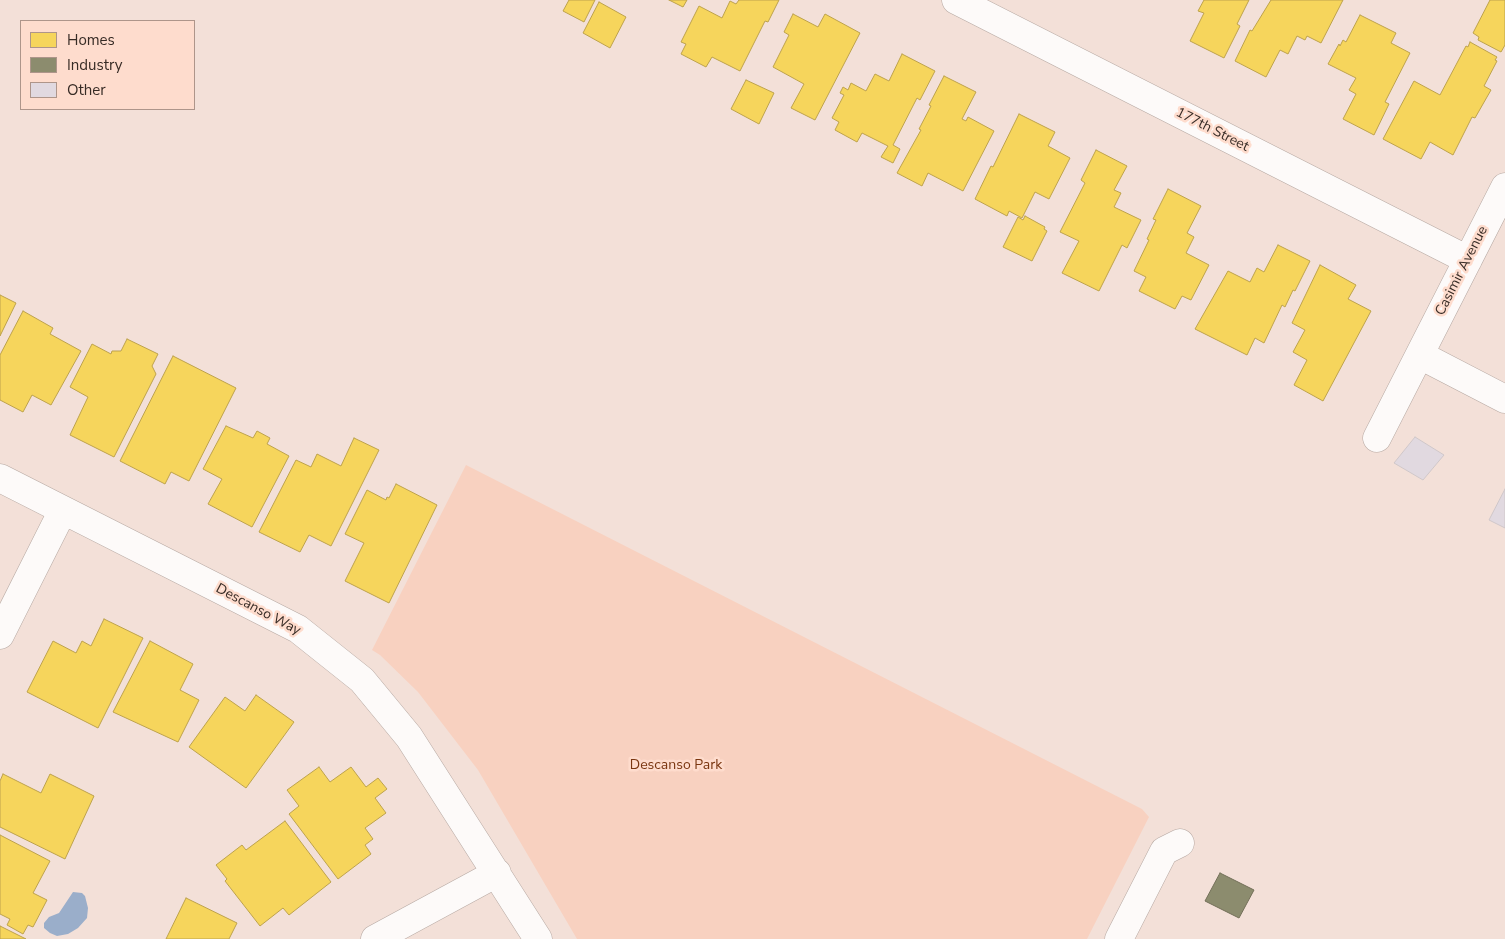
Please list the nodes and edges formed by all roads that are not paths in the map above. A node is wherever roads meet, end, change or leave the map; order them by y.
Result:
1 (956, 0) edge
2 (1505, 187) edge
3 (1468, 260) junction
4 (1420, 355) junction
5 (1505, 399) edge
6 (1377, 438) dead end
7 (0, 478) edge
8 (63, 510) junction
9 (0, 635) edge
10 (1180, 843) dead end
11 (496, 874) junction
12 (375, 939) edge
13 (538, 939) edge
14 (1119, 939) edge

1 - 3 street, 177th Street
2 - 3 street, Casimir Avenue
3 - 4 street, Casimir Avenue
4 - 5 street
4 - 6 street, Casimir Avenue
7 - 8 street, Descanso Way
8 - 9 street
8 - 11 street, Descanso Way
10 - 14 street
11 - 12 street
11 - 13 street, Descanso Way

